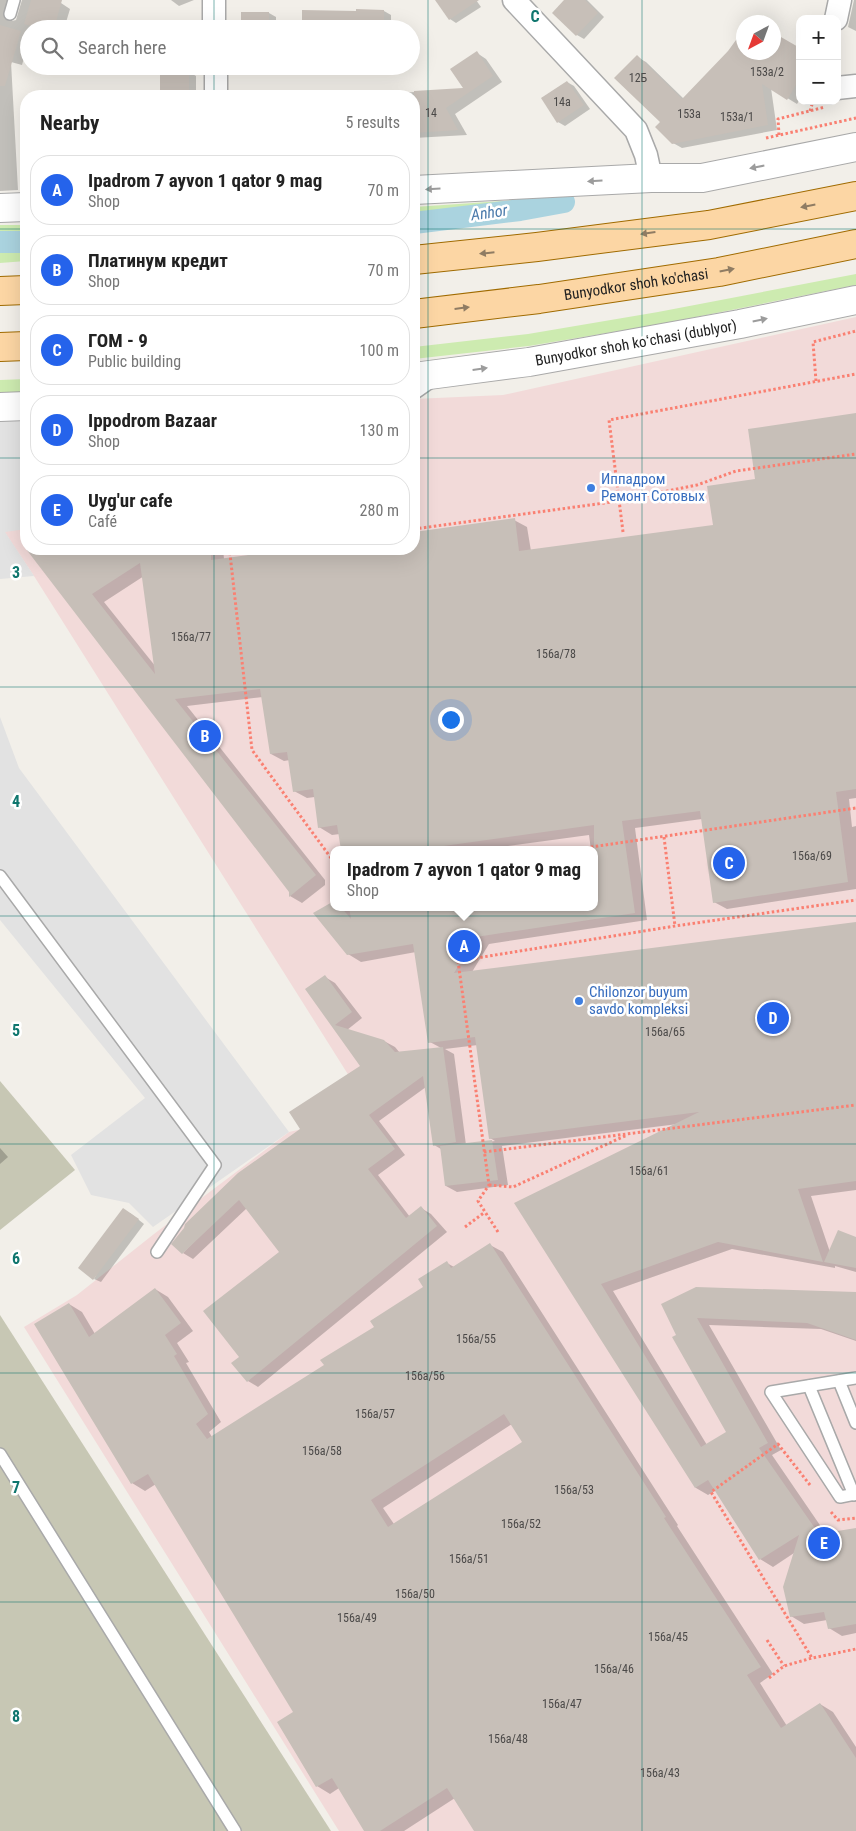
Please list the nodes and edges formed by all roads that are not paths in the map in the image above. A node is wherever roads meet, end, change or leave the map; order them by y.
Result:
1 (14, 0) edge
2 (214, 0) edge
3 (514, 0) edge
4 (840, 0) edge
5 (10, 14) dead end
6 (837, 15) edge
7 (214, 20) edge
8 (216, 75) edge
9 (856, 86) edge
10 (216, 90) edge
11 (841, 93) edge
12 (856, 147) edge
13 (651, 178) junction
14 (420, 190) edge
15 (856, 196) edge
16 (20, 207) edge
17 (0, 208) edge
18 (856, 244) edge
19 (420, 259) edge
20 (20, 290) edge
21 (0, 291) edge
22 (856, 300) edge
23 (420, 313) edge
24 (20, 346) edge
25 (0, 347) edge
26 (440, 374) junction
27 (420, 376) edge
28 (420, 389) edge
29 (20, 406) edge
30 (0, 407) edge
31 (0, 876) edge
32 (157, 1252) dead end
33 (856, 1378) edge
34 (839, 1381) junction
35 (809, 1386) junction
36 (856, 1423) edge
37 (0, 1454) edge
38 (855, 1495) edge
39 (235, 1831) edge

1 - 5 lane
2 - 7 street
3 - 13 street
4 - 6 street
8 - 10 street
9 - 11 street
12 -> 13 street
13 -> 14 street
15 -> 19 main road
16 - 17 street
23 -> 18 main road, Bunyodkor shoh ko'chasi
20 - 21 main road
26 -> 22 street, Bunyodkor shoh koʻchasi (dublyor)
24 - 25 main road
26 - 27 street, Bunyodkor shoh koʻchasi (dublyor)
26 - 28 lane
29 - 30 street
31 - 32 lane
33 - 34 lane
34 - 35 lane
34 - 36 lane
35 - 38 lane
35 - 38 lane
37 - 39 lane

